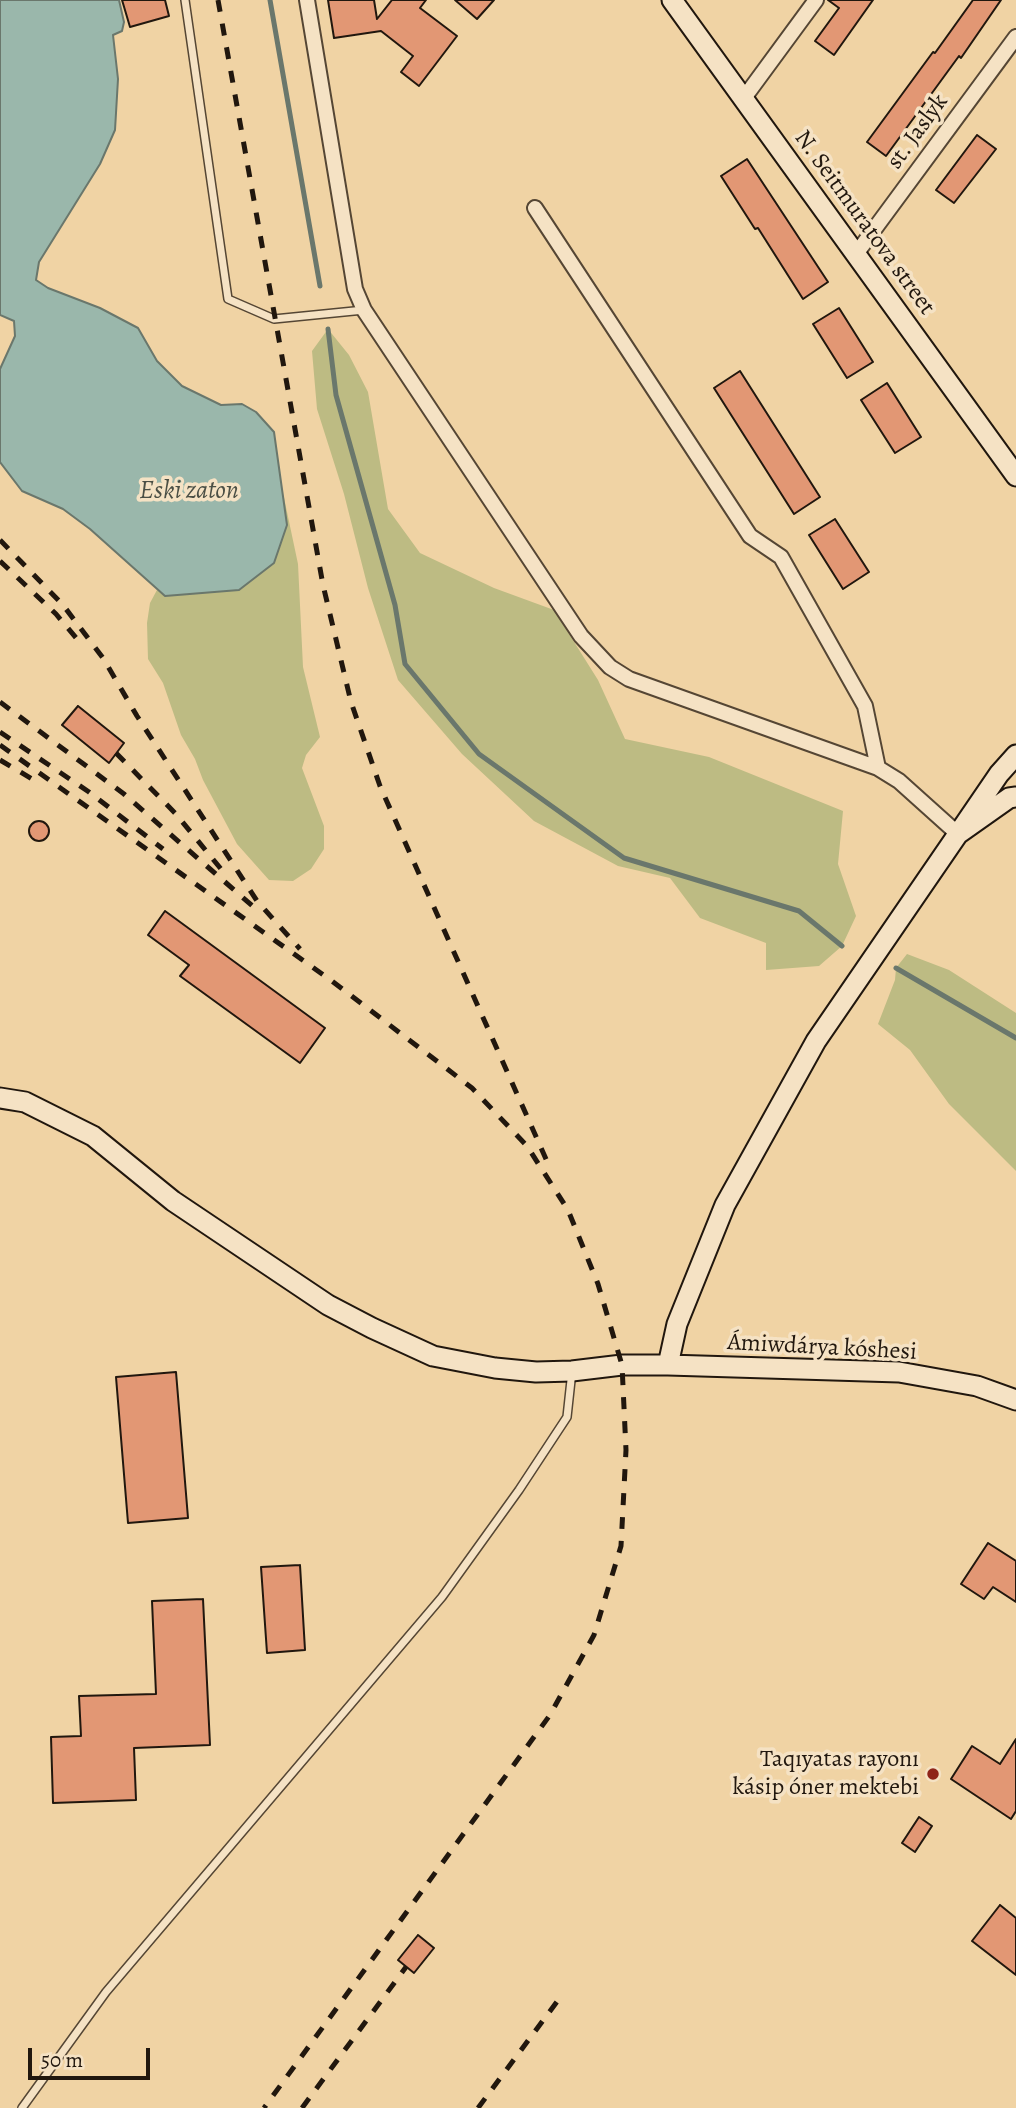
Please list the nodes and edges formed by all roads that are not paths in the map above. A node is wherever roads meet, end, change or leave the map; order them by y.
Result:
1 (185, 0) edge
2 (307, 0) edge
3 (672, 0) edge
4 (816, 0) edge
5 (1016, 37) edge
6 (744, 98) junction
7 (535, 208) dead end
8 (856, 254) junction
9 (364, 310) junction
10 (1016, 475) edge
11 (1016, 755) edge
12 (878, 768) junction
13 (1016, 796) edge
14 (958, 834) junction
15 (0, 1098) edge
16 (668, 1365) junction
17 (572, 1371) junction
18 (1016, 1400) edge
19 (22, 2108) edge

1 - 9 lane
2 - 9 street
3 - 6 street, N. Seitmuratova street
4 - 6 street
5 - 8 street, st. Jaslyk
6 - 8 street, N. Seitmuratova street
7 - 12 street
8 - 10 street, N. Seitmuratova street
9 - 12 street
11 - 14 street
12 - 14 street
13 - 14 street
14 - 16 street
15 - 17 street, Ámiwdárya kóshesi
16 - 17 street, Ámiwdárya kóshesi
16 - 18 street, Ámiwdárya kóshesi
17 - 19 lane

